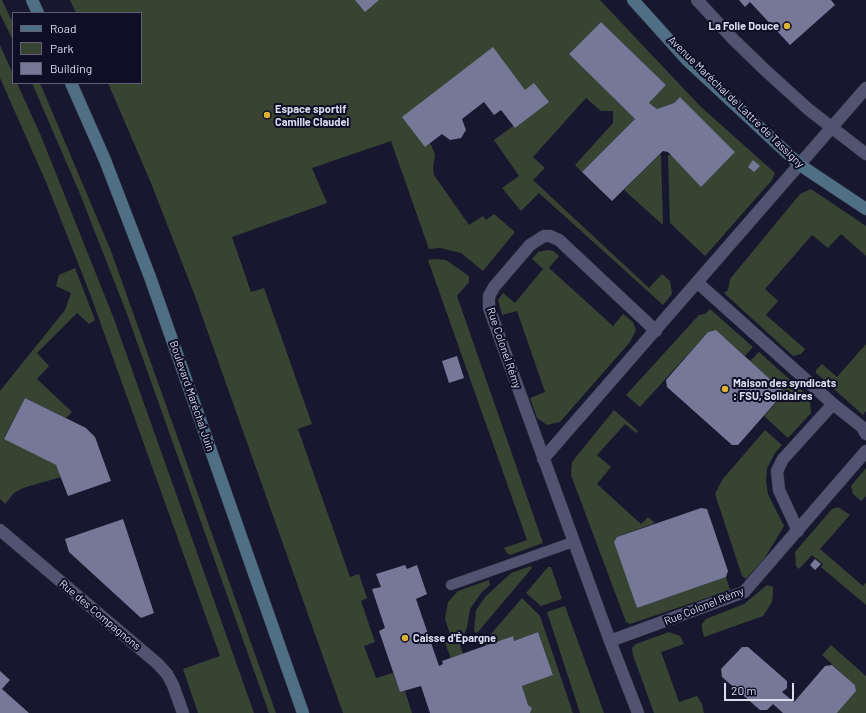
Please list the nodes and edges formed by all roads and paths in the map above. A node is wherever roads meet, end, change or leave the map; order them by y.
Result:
1 (32, 0) edge
2 (633, 0) edge
3 (697, 0) edge
4 (38, 12) edge
5 (71, 84) edge
6 (866, 88) edge
7 (831, 127) junction
8 (866, 154) edge
9 (800, 165) junction
10 (866, 209) edge
11 (698, 283) junction
12 (656, 330) junction
13 (833, 404) junction
14 (866, 434) edge
15 (866, 451) edge
16 (543, 459) junction
17 (0, 530) edge
18 (798, 531) junction
19 (573, 542) junction
20 (451, 585) dead end
21 (610, 641) junction
22 (183, 713) edge
23 (303, 713) edge
24 (638, 713) edge

1 - 4 main road
2 - 9 main road, Avenue Maréchal de Lattre de Tassigny
3 - 7 street
5 - 23 main road, Boulevard Maréchal Juin
6 - 7 street
7 - 8 street
7 - 9 street
9 - 10 main road, Avenue Maréchal de Lattre de Tassigny
9 - 11 street
11 - 12 street
11 - 13 street
12 - 16 street
12 - 16 street, Rue Colonel Rémy
13 - 14 street
13 - 18 street
15 - 18 street, Rue Colonel Rémy
16 - 19 street, Rue Colonel Rémy
17 - 22 street, Rue des Compagnons
18 - 21 street, Rue Colonel Rémy
19 - 20 lane
19 - 21 street, Rue Colonel Rémy
21 - 24 street, Rue Colonel Rémy

